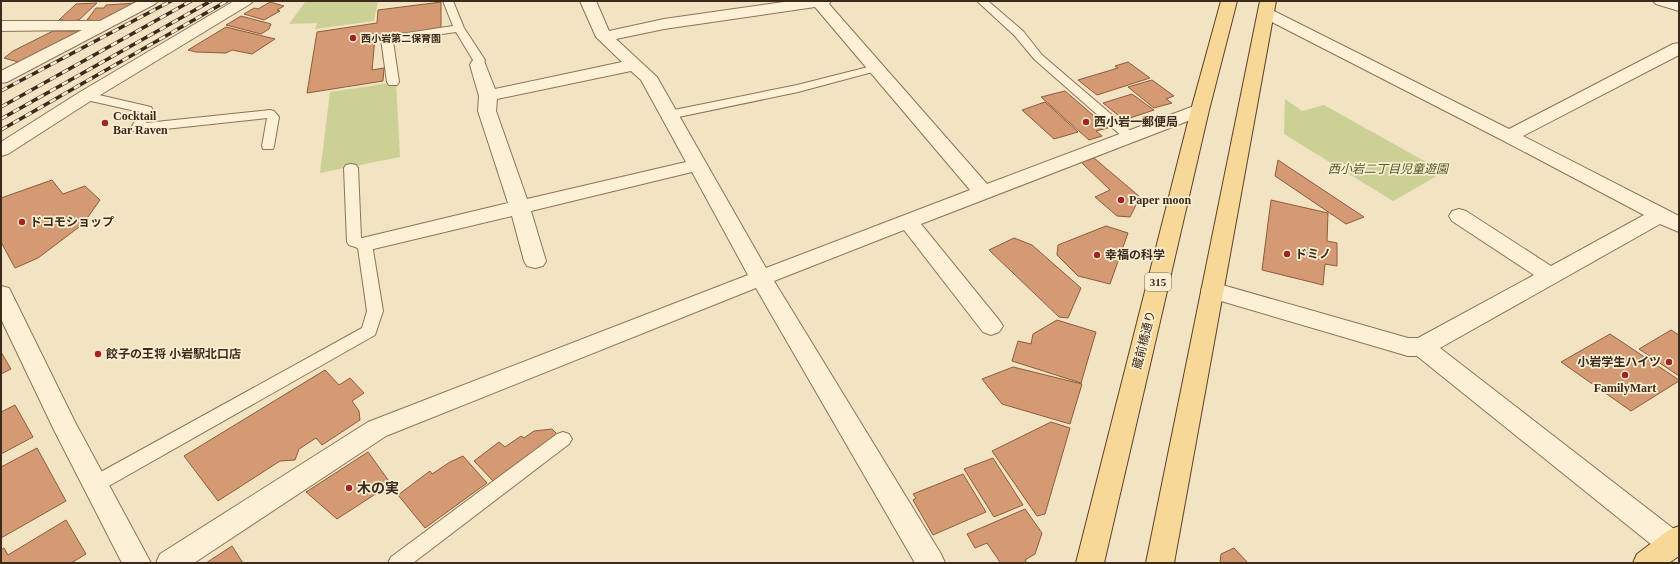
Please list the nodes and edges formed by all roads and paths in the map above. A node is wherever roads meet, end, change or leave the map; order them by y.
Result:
1 (150, 1) edge
2 (245, 1) edge
3 (448, 1) edge
4 (588, 1) edge
5 (821, 1) edge
6 (982, 1) edge
7 (1229, 1) edge
8 (1661, 1) edge
9 (1679, 6) edge
10 (1267, 7) edge
11 (103, 25) junction
12 (1, 26) edge
13 (459, 28) junction
14 (604, 37) junction
15 (1679, 48) edge
16 (633, 64) junction
17 (478, 65) joint
18 (876, 68) junction
19 (1, 78) edge
20 (393, 82) dead end
21 (86, 96) junction
22 (488, 96) junction
23 (1200, 110) junction
24 (669, 115) junction
25 (1129, 136) junction
26 (1509, 136) junction
27 (268, 146) dead end
28 (1, 150) edge
29 (696, 165) junction
30 (351, 168) dead end
31 (983, 192) junction
32 (520, 208) junction
33 (1459, 216) dead end
34 (1670, 220) edge
35 (908, 221) junction
36 (365, 244) junction
37 (535, 261) dead end
38 (1551, 276) junction
39 (761, 278) junction
40 (1212, 290) junction
41 (1, 294) edge
42 (991, 326) dead end
43 (1422, 347) junction
44 (563, 439) dead end
45 (94, 485) junction
46 (1675, 542) edge
47 (137, 563) edge
48 (170, 563) edge
49 (398, 563) edge
50 (931, 563) edge
51 (1090, 563) edge
52 (1160, 563) edge
53 (1648, 563) edge

1 - 11 street
2 - 21 street
3 - 13 lane
4 - 14 street
5 - 14 street
5 - 18 street
6 - 25 lane
7 - 23 main road, 蔵前橋通り / 315
8 - 9 street
10 - 26 street
10 - 40 main road
11 - 12 street
11 - 19 street
13 - 17 lane
13 - 20 lane
14 - 16 street
15 - 26 street
16 - 22 street
16 - 24 street
17 - 22 street
18 - 24 lane
18 - 31 street
21 - 27 lane
21 - 28 street
22 - 32 street
23 - 25 street
23 - 51 main road, 蔵前橋通り / 315
24 - 29 street
25 - 31 street
26 - 34 street
29 - 32 street
29 - 39 street
30 - 36 lane
31 - 35 street
32 - 36 street
32 - 37 street
33 - 38 street
34 - 38 street
35 - 39 street
35 - 42 street
36 - 45 lane
38 - 43 street
39 - 48 street
39 - 50 street
40 - 43 street
40 - 52 main road
41 - 45 street
43 - 46 street
44 - 49 lane
45 - 47 street
46 - 53 main road

